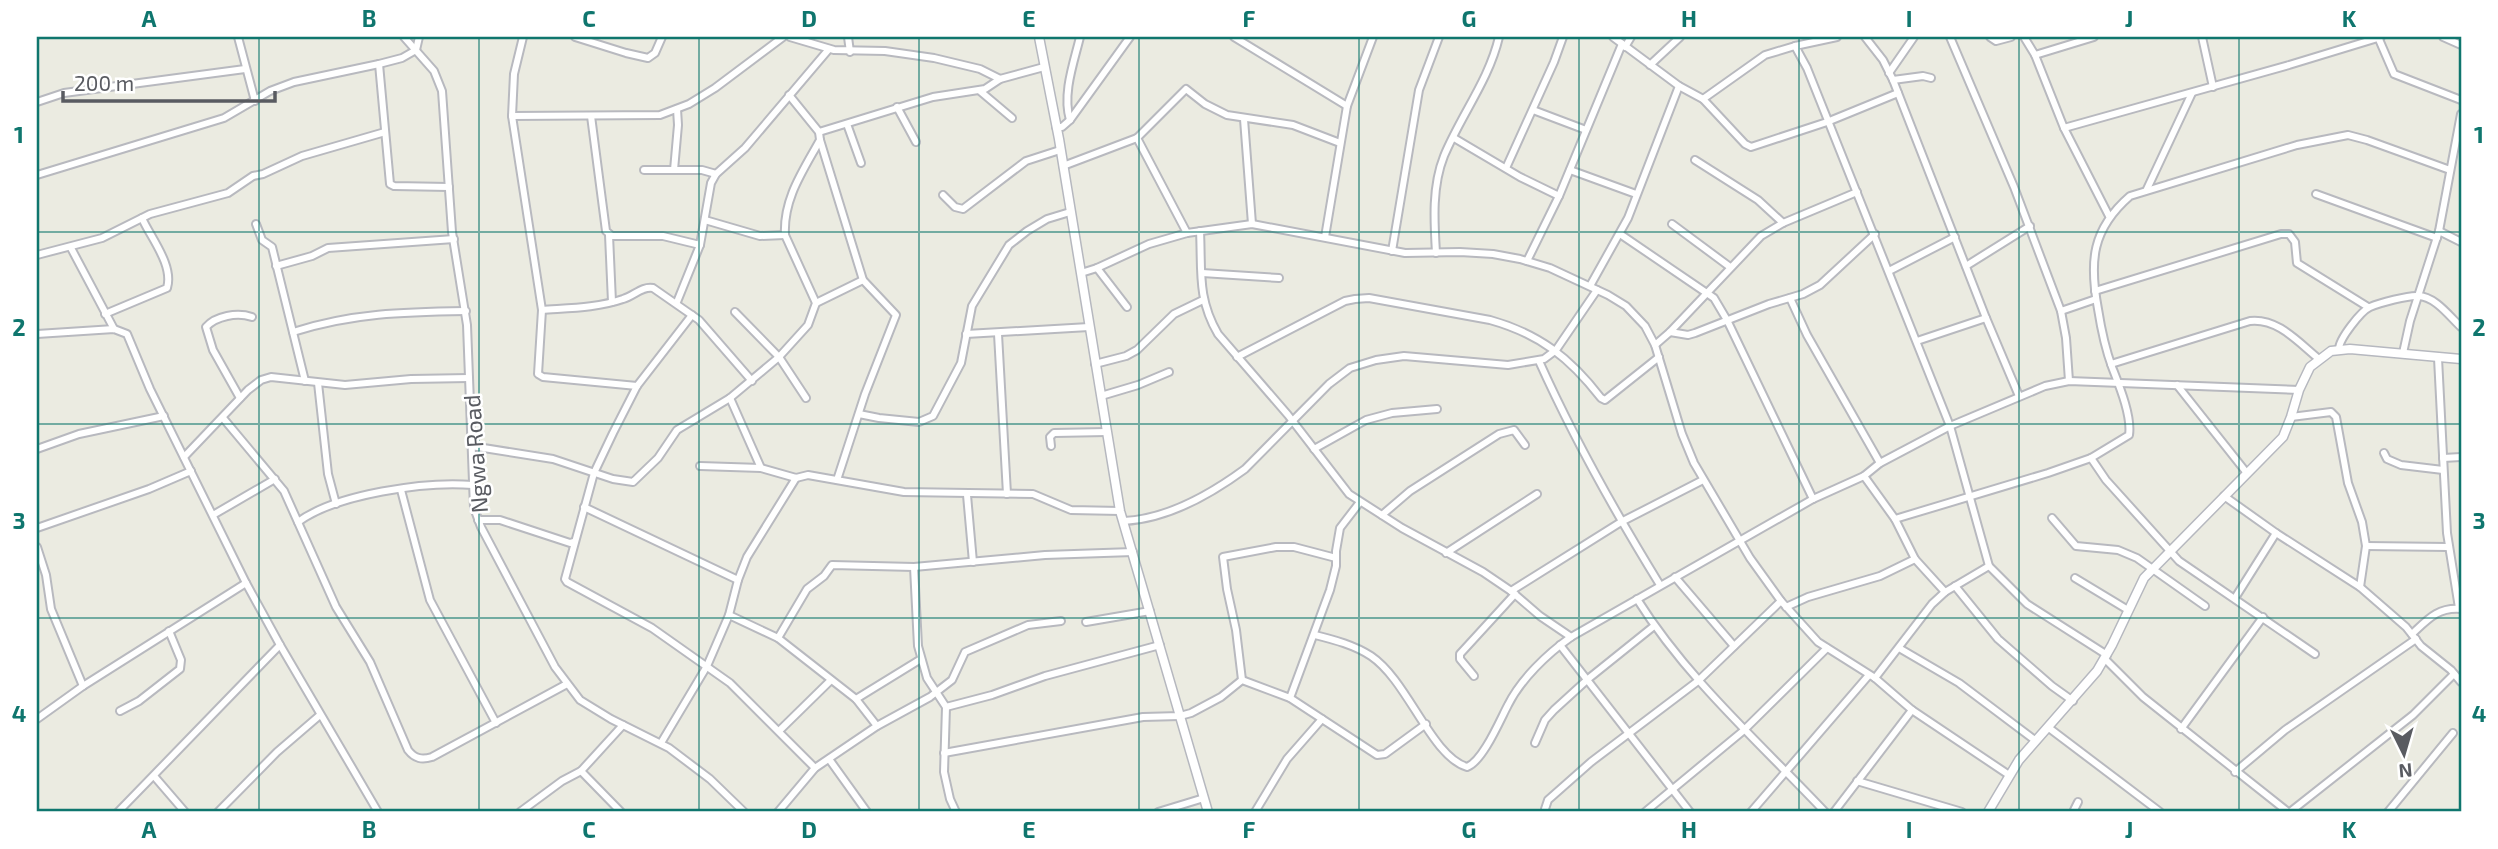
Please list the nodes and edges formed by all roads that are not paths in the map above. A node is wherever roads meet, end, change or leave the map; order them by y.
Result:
1 (238, 37) edge
2 (404, 37) edge
3 (419, 37) edge
4 (523, 37) edge
5 (575, 37) edge
6 (662, 37) edge
7 (782, 37) edge
8 (790, 37) edge
9 (848, 37) edge
10 (1039, 37) edge
11 (1080, 37) edge
12 (1130, 37) edge
13 (1234, 37) edge
14 (1373, 37) edge
15 (1439, 37) edge
16 (1499, 37) edge
17 (1563, 37) edge
18 (1613, 37) edge
19 (1632, 37) edge
20 (1680, 37) edge
21 (1837, 37) edge
22 (1865, 37) edge
23 (1914, 37) edge
24 (1950, 37) edge
25 (1990, 37) edge
26 (2011, 37) edge
27 (2024, 37) edge
28 (2094, 37) edge
29 (2202, 37) edge
30 (2379, 37) edge
31 (2443, 37) edge
32 (585, 38) edge
33 (1623, 46) junction
34 (1794, 46) junction
35 (2461, 46) edge
36 (829, 49) junction
37 (416, 50) junction
38 (850, 52) junction
39 (2035, 55) junction
40 (379, 64) junction
41 (1650, 65) junction
42 (1044, 67) junction
43 (245, 69) junction
44 (1891, 76) junction
45 (1931, 78) dead end
46 (1000, 79) junction
47 (1679, 86) junction
48 (2213, 87) junction
49 (980, 91) junction
50 (1898, 93) junction
51 (2192, 93) junction
52 (789, 96) junction
53 (1703, 99) junction
54 (2461, 100) edge
55 (255, 101) junction
56 (37, 102) edge
57 (1347, 106) junction
58 (897, 107) junction
59 (677, 109) junction
60 (1533, 110) junction
61 (2461, 114) edge
62 (512, 116) junction
63 (591, 116) junction
64 (1012, 118) dead end
65 (1244, 119) junction
66 (1070, 120) junction
67 (1827, 122) junction
68 (847, 124) junction
69 (1056, 127) junction
70 (2064, 128) junction
71 (1586, 130) junction
72 (385, 132) junction
73 (819, 132) junction
74 (1137, 138) junction
75 (1454, 138) junction
76 (820, 140) junction
77 (916, 142) dead end
78 (1340, 143) junction
79 (1060, 150) junction
80 (1695, 160) dead end
81 (2452, 162) junction
82 (861, 163) dead end
83 (1063, 166) junction
84 (2461, 166) edge
85 (1506, 169) junction
86 (644, 170) dead end
87 (674, 170) junction
88 (1570, 170) junction
89 (2450, 170) junction
90 (716, 174) junction
91 (37, 175) edge
92 (449, 187) junction
93 (2147, 189) junction
94 (1857, 192) junction
95 (1636, 194) junction
96 (2316, 194) dead end
97 (943, 195) dead end
98 (1559, 196) junction
99 (1070, 212) junction
100 (2109, 216) junction
101 (142, 218) junction
102 (705, 220) junction
103 (1783, 223) junction
104 (256, 224) dead end
105 (1252, 224) junction
106 (1672, 224) dead end
107 (2029, 226) junction
108 (1200, 231) junction
109 (1187, 233) junction
110 (609, 234) junction
111 (1620, 234) junction
112 (1875, 234) junction
113 (2438, 234) junction
114 (785, 235) junction
115 (1325, 237) junction
116 (1955, 237) junction
117 (454, 239) junction
118 (2461, 242) edge
119 (700, 245) junction
120 (71, 248) junction
121 (1392, 251) junction
122 (1436, 253) junction
123 (37, 256) edge
124 (1527, 261) junction
125 (276, 266) junction
126 (1966, 266) junction
127 (1730, 267) junction
128 (1097, 268) junction
129 (1889, 271) junction
130 (1202, 272) junction
131 (1081, 273) junction
132 (1279, 278) dead end
133 (863, 281) junction
134 (1590, 286) junction
135 (1597, 290) junction
136 (1707, 293) junction
137 (2095, 295) junction
138 (2418, 296) junction
139 (1790, 298) junction
140 (1203, 299) junction
141 (612, 302) junction
142 (677, 302) junction
143 (816, 303) junction
144 (1127, 307) dead end
145 (2368, 307) junction
146 (541, 310) junction
147 (466, 311) junction
148 (2061, 311) junction
149 (735, 312) dead end
150 (105, 314) junction
151 (692, 314) junction
152 (252, 317) dead end
153 (1986, 318) junction
154 (1727, 320) junction
155 (1089, 327) junction
156 (2461, 327) edge
157 (114, 329) junction
158 (293, 332) junction
159 (1670, 332) junction
160 (37, 334) edge
161 (966, 334) junction
162 (998, 334) junction
163 (1917, 341) junction
164 (1656, 345) junction
165 (2339, 349) junction
166 (1556, 350) junction
167 (2403, 354) junction
168 (779, 357) junction
169 (1237, 357) junction
170 (1659, 357) junction
171 (2438, 358) junction
172 (2319, 359) junction
173 (2461, 359) edge
174 (1539, 361) junction
175 (1095, 364) junction
176 (2111, 364) junction
177 (1169, 372) dead end
178 (469, 378) junction
179 (305, 380) junction
180 (752, 381) junction
181 (2069, 381) junction
182 (318, 383) junction
183 (2119, 384) junction
184 (2177, 385) junction
185 (637, 386) junction
186 (2299, 390) junction
187 (1101, 396) junction
188 (2019, 396) junction
189 (240, 398) junction
190 (730, 398) junction
191 (806, 398) dead end
192 (1437, 409) dead end
193 (859, 414) junction
194 (164, 416) junction
195 (2291, 417) junction
196 (223, 418) junction
197 (1293, 422) junction
198 (1950, 426) junction
199 (1107, 432) junction
200 (471, 446) junction
201 (1051, 446) dead end
202 (1525, 446) dead end
203 (37, 449) edge
204 (1314, 449) junction
205 (2384, 453) dead end
206 (184, 457) junction
207 (2461, 457) edge
208 (2091, 458) junction
209 (2443, 458) junction
210 (1880, 463) junction
211 (701, 466) dead end
212 (761, 468) junction
213 (2443, 470) junction
214 (191, 471) junction
215 (2246, 472) junction
216 (594, 473) junction
217 (1864, 476) junction
218 (796, 478) junction
219 (275, 479) junction
220 (837, 480) junction
221 (1703, 480) junction
222 (473, 485) junction
223 (401, 489) junction
224 (1537, 494) dead end
225 (967, 495) junction
226 (1007, 495) junction
227 (1969, 496) junction
228 (2224, 496) junction
229 (1813, 499) junction
230 (1360, 502) junction
231 (336, 504) junction
232 (584, 507) junction
233 (1120, 511) junction
234 (213, 514) junction
235 (1382, 515) junction
236 (2052, 518) dead end
237 (1895, 519) junction
238 (478, 520) junction
239 (1124, 521) junction
240 (298, 522) junction
241 (1621, 522) junction
242 (37, 528) edge
243 (2276, 533) junction
244 (573, 542) junction
245 (1741, 542) junction
246 (2366, 546) junction
247 (37, 547) edge
248 (2448, 547) junction
249 (2170, 551) junction
250 (1133, 552) junction
251 (1446, 553) junction
252 (1336, 558) junction
253 (1914, 559) junction
254 (973, 562) junction
255 (1989, 566) junction
256 (914, 567) junction
257 (2152, 569) junction
258 (1675, 577) junction
259 (2074, 578) dead end
260 (737, 580) junction
261 (246, 583) junction
262 (1660, 585) junction
263 (1955, 586) junction
264 (2360, 587) junction
265 (1513, 592) junction
266 (1945, 592) junction
267 (2235, 598) junction
268 (1637, 599) junction
269 (1781, 601) junction
270 (2205, 606) dead end
271 (1786, 607) junction
272 (2460, 609) edge
273 (2128, 610) junction
274 (1150, 611) junction
275 (729, 615) junction
276 (2263, 617) junction
277 (1061, 621) dead end
278 (1086, 622) dead end
279 (1654, 626) junction
280 (169, 631) junction
281 (1315, 635) junction
282 (1571, 637) junction
283 (2414, 637) junction
284 (778, 638) junction
285 (280, 645) junction
286 (1160, 645) junction
287 (1560, 645) junction
288 (1734, 646) junction
289 (1827, 648) junction
290 (1899, 648) junction
291 (2315, 654) dead end
292 (2106, 657) junction
293 (921, 659) junction
294 (706, 666) junction
295 (2454, 674) junction
296 (1474, 676) dead end
297 (1872, 677) junction
298 (1588, 679) junction
299 (831, 680) junction
300 (1242, 680) junction
301 (1698, 681) junction
302 (2461, 682) edge
303 (567, 684) junction
304 (83, 686) junction
305 (935, 692) junction
306 (1290, 698) junction
307 (856, 699) junction
308 (2073, 701) junction
309 (946, 707) junction
310 (1912, 710) junction
311 (120, 711) dead end
312 (320, 715) junction
313 (1180, 716) junction
314 (37, 719) edge
315 (1322, 719) junction
316 (496, 723) junction
317 (1426, 724) junction
318 (623, 725) junction
319 (877, 726) junction
320 (2049, 728) junction
321 (2181, 729) junction
322 (780, 730) junction
323 (1743, 731) junction
324 (1628, 733) junction
325 (2453, 733) dead end
326 (2036, 741) junction
327 (661, 743) junction
328 (1535, 743) dead end
329 (944, 753) junction
330 (829, 759) junction
331 (815, 768) junction
332 (581, 771) junction
333 (1787, 772) junction
334 (2235, 772) junction
335 (2008, 775) junction
336 (154, 776) junction
337 (1857, 781) junction
338 (1672, 790) junction
339 (1204, 798) junction
340 (2078, 802) dead end
341 (118, 812) edge
342 (185, 812) edge
343 (218, 812) edge
344 (378, 812) edge
345 (520, 812) edge
346 (621, 812) edge
347 (744, 812) edge
348 (778, 812) edge
349 (867, 812) edge
350 (956, 812) edge
351 (1158, 812) edge
352 (1208, 812) edge
353 (1255, 812) edge
354 (1546, 812) edge
355 (1644, 812) edge
356 (1690, 812) edge
357 (1751, 812) edge
358 (1825, 812) edge
359 (1834, 812) edge
360 (1962, 812) edge
361 (1988, 812) edge
362 (2073, 812) edge
363 (2160, 812) edge
364 (2289, 812) edge
365 (2388, 812) edge

1 - 43 street
2 - 37 street, Ngwa Road
3 - 37 street
4 - 62 street
5 - 32 street
6 - 32 street
7 - 59 street
8 - 36 street
9 - 38 street
10 - 42 street
11 - 66 street
12 - 66 street
13 - 57 street
14 - 57 street
15 - 121 street
16 - 75 street
17 - 60 street
18 - 33 street
19 - 33 street
20 - 41 street
21 - 34 street
22 - 44 street
23 - 44 street
24 - 107 street
25 - 26 street
27 - 39 street
28 - 39 street
29 - 48 street
30 - 48 street
30 - 54 street
31 - 35 street
33 - 41 street
33 - 71 street
34 - 53 street
34 - 67 street
36 - 38 street
36 - 52 street
37 - 40 street
37 - 92 street, Ngwa Road
38 - 46 street
39 - 70 street
40 - 55 street
40 - 72 street
41 - 47 street
42 - 46 street
42 - 69 street
43 - 55 street
43 - 56 street
44 - 45 street
44 - 50 street
46 - 49 street
47 - 53 street
47 - 95 street
48 - 51 street
49 - 58 street
49 - 64 street
50 - 67 street
50 - 116 street
51 - 70 street
51 - 93 street
52 - 73 street
52 - 90 street
53 - 67 street
55 - 91 street
57 - 78 street
58 - 68 street
58 - 77 street
59 - 63 street
59 - 87 street
60 - 71 street
60 - 85 street
61 - 81 street
62 - 63 street
62 - 146 street
63 - 110 street
65 - 74 street
65 - 78 street
65 - 105 street
66 - 69 street
67 - 94 street
68 - 73 street
68 - 82 street
69 - 79 street
70 - 100 street
71 - 88 street
72 - 92 street
72 - 101 street
73 - 76 street
74 - 83 street
74 - 109 street
75 - 85 street
75 - 122 street
76 - 114 street
76 - 133 street
78 - 115 street
79 - 83 street
79 - 97 street
80 - 103 street
81 - 84 street
81 - 89 street
83 - 99 street
85 - 98 street
86 - 87 street
87 - 90 street
88 - 95 street
88 - 98 street
89 - 93 street
89 - 113 street
90 - 102 street
92 - 117 street, Ngwa Road
93 - 100 street
94 - 103 street
94 - 112 street
95 - 111 street
96 - 113 street
98 - 124 street
99 - 131 street
99 - 161 street
100 - 137 street
101 - 120 street
101 - 150 street
102 - 114 street
102 - 119 street
103 - 127 street
104 - 125 street
105 - 108 street
105 - 115 street
106 - 127 street
107 - 126 street
107 - 148 street
108 - 109 street
108 - 130 street
109 - 128 street
110 - 119 street
110 - 141 street
111 - 134 street
111 - 136 street
112 - 129 street
112 - 139 street
113 - 118 street
113 - 138 street
114 - 143 street
115 - 121 street
116 - 126 street
116 - 129 street
117 - 125 street
117 - 147 street, Ngwa Road
119 - 142 street
120 - 123 street
120 - 150 street
121 - 122 street
122 - 124 street
124 - 134 street
125 - 158 street
126 - 153 street
127 - 136 street
128 - 131 street
128 - 144 street
129 - 163 street
130 - 132 street
130 - 140 street
131 - 155 street
133 - 143 street
133 - 193 street
134 - 135 street
135 - 164 street
135 - 166 street
136 - 154 street
136 - 159 street
137 - 145 street
137 - 148 street
137 - 176 street
138 - 145 street
138 - 156 street
138 - 167 street
139 - 154 street
139 - 210 street
140 - 169 street
140 - 175 street
141 - 142 street
141 - 146 street
142 - 151 street
143 - 168 street
145 - 165 street
146 - 185 street
147 - 158 street
147 - 178 street, Ngwa Road
148 - 181 street
149 - 168 street
150 - 157 street
151 - 180 street
151 - 185 street
152 - 189 street
153 - 163 street
153 - 188 street
154 - 159 street
154 - 229 street
155 - 162 street
155 - 175 street
157 - 160 street
157 - 194 street
158 - 179 street
159 - 164 street
161 - 162 street
161 - 193 street
162 - 226 street
163 - 198 street
164 - 170 street
165 - 167 street
165 - 172 street
166 - 169 street
166 - 170 street
166 - 174 street
167 - 171 street
168 - 180 street
168 - 191 street
169 - 197 street
170 - 221 street
171 - 173 street
171 - 209 street
172 - 176 street
172 - 186 street
174 - 197 street
174 - 241 street
175 - 187 street
176 - 183 street
177 - 187 street
178 - 182 street
178 - 200 street, Ngwa Road
179 - 182 street
179 - 189 street
180 - 190 street
181 - 183 street
181 - 188 street
182 - 231 street
183 - 184 street
183 - 208 street
184 - 186 street
184 - 215 street
185 - 216 street
186 - 195 street
187 - 199 street
188 - 198 street
189 - 196 street
190 - 212 street
190 - 216 street
192 - 204 street
193 - 220 street
194 - 203 street
194 - 206 street
195 - 215 street
195 - 246 street
196 - 206 street
196 - 219 street
197 - 204 street
197 - 239 street
198 - 210 street
198 - 227 street
199 - 201 street
199 - 233 street
200 - 216 street
200 - 222 street, Ngwa Road
202 - 235 street
204 - 230 street
205 - 213 street
206 - 214 street
207 - 209 street
208 - 227 street
208 - 249 street
209 - 213 street
210 - 217 street
211 - 212 street
212 - 218 street
213 - 248 street
214 - 234 street
214 - 242 street
215 - 228 street
216 - 232 street
217 - 229 street
217 - 237 street
218 - 220 street
218 - 260 street
219 - 234 street
219 - 240 street
220 - 225 street
221 - 241 street
221 - 245 street
222 - 223 street
222 - 238 street, Ngwa Road
223 - 231 street
223 - 316 street
224 - 251 street
225 - 226 street
225 - 254 street
226 - 233 street
227 - 237 street
227 - 255 street
228 - 243 street
228 - 249 street
229 - 245 street
230 - 235 street
230 - 252 street
231 - 240 street
232 - 244 street
232 - 260 street
233 - 239 street
234 - 261 street
235 - 251 street
236 - 257 street
237 - 253 street
238 - 244 street
238 - 303 street, Ngwa Road
239 - 250 street
240 - 316 street
241 - 262 street
241 - 265 street
243 - 264 street
243 - 267 street
244 - 294 street
245 - 258 street
245 - 269 street
246 - 248 street
246 - 264 street
247 - 304 street
248 - 272 street
249 - 257 street
249 - 267 street
250 - 254 street
250 - 274 street
251 - 265 street
252 - 281 street
252 - 300 street
253 - 266 street
253 - 271 street
254 - 256 street
255 - 263 street
255 - 292 street
256 - 284 street
256 - 293 street
257 - 270 street
257 - 273 street
258 - 262 street
258 - 288 street
259 - 273 street
260 - 275 street
261 - 280 street
261 - 285 street
262 - 268 street
263 - 266 street
263 - 308 street
264 - 283 street
265 - 282 street
265 - 296 street
266 - 290 street
267 - 276 street
268 - 279 street
268 - 282 street
269 - 271 street
269 - 288 street
271 - 289 street
272 - 283 street
273 - 292 street
274 - 278 street
274 - 286 street
275 - 284 street
275 - 294 street
276 - 291 street
276 - 321 street
277 - 305 street
279 - 298 street
279 - 301 street
280 - 304 street
280 - 311 street
281 - 306 street
281 - 317 street
282 - 287 street
283 - 295 street
283 - 334 street
284 - 299 street
285 - 312 street
285 - 336 street
286 - 309 street
286 - 313 street
287 - 298 street
287 - 317 street
288 - 301 street
289 - 297 street
289 - 323 street
290 - 297 street
290 - 326 street
292 - 308 street
292 - 321 street
293 - 305 street
293 - 307 street
294 - 322 street
294 - 327 street
295 - 302 street
295 - 364 street
297 - 310 street
297 - 333 street
298 - 324 street
298 - 328 street
299 - 307 street
299 - 322 street
300 - 306 street
300 - 313 street
301 - 323 street
301 - 324 street
303 - 316 street
303 - 318 street, Ngwa Road
304 - 314 street
305 - 309 street
305 - 319 street
306 - 315 street
307 - 319 street
308 - 320 street
309 - 329 street
310 - 335 street
310 - 337 street
312 - 343 street
312 - 344 street
313 - 329 street
313 - 339 street
315 - 317 street
315 - 353 street
318 - 327 street, Ngwa Road
318 - 332 street
319 - 330 street
320 - 326 street
320 - 363 street
321 - 334 street
322 - 331 street
323 - 333 street
323 - 338 street
324 - 338 street
324 - 354 street
325 - 365 street
326 - 335 street
327 - 347 street, Ngwa Road
329 - 350 street
330 - 331 street
330 - 349 street
331 - 348 street
332 - 345 street
332 - 346 street
333 - 357 street
333 - 358 street
334 - 364 street
335 - 361 street
336 - 341 street
336 - 342 street
337 - 359 street
337 - 360 street
338 - 355 street
338 - 356 street
339 - 351 street
339 - 352 street
340 - 362 street

